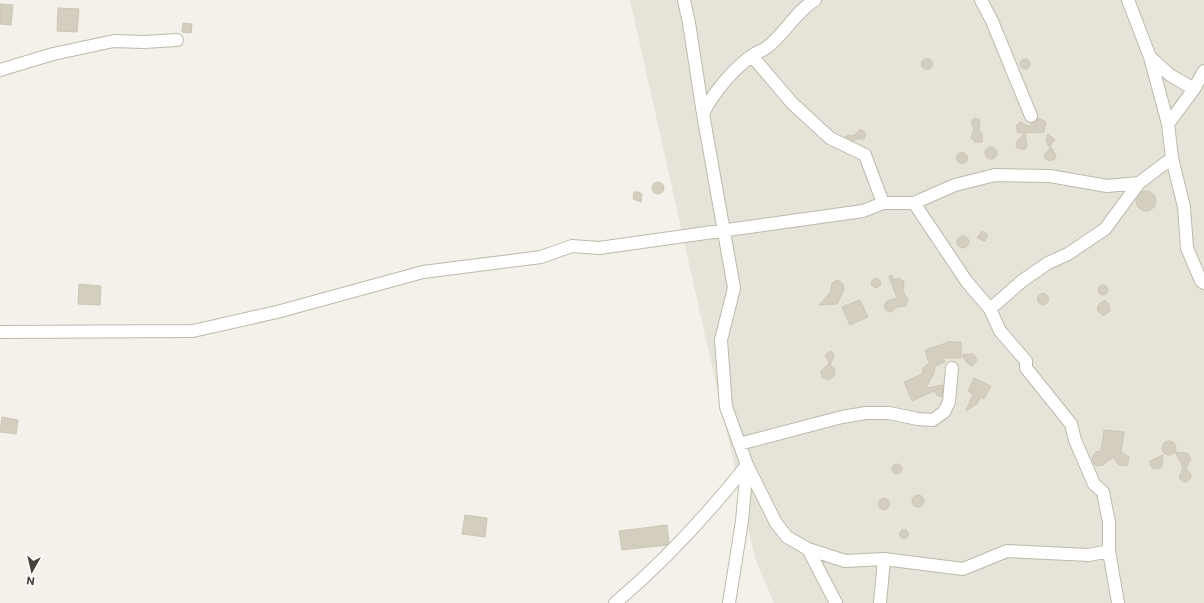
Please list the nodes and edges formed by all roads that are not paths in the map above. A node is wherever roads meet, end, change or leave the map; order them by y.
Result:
1 (684, 0) edge
2 (815, 0) edge
3 (980, 0) edge
4 (1128, 0) edge
5 (178, 40) dead end
6 (752, 56) junction
7 (1150, 57) junction
8 (0, 70) edge
9 (1204, 71) edge
10 (1194, 89) junction
11 (703, 114) junction
12 (1031, 116) dead end
13 (1168, 124) junction
14 (1172, 158) junction
15 (1139, 183) junction
16 (914, 203) junction
17 (883, 204) junction
18 (725, 231) junction
19 (1204, 284) edge
20 (990, 309) junction
21 (0, 332) edge
22 (952, 368) dead end
23 (739, 444) junction
24 (748, 465) junction
25 (808, 549) junction
26 (1109, 551) junction
27 (884, 559) junction
28 (615, 603) edge
29 (729, 603) edge
30 (836, 603) edge
31 (880, 603) edge
32 (1118, 603) edge

1 - 11 street
2 - 6 street
3 - 12 street
4 - 7 street
5 - 8 street
6 - 11 street
6 - 17 street
7 - 10 street
7 - 13 street
9 - 10 street
10 - 13 street
11 - 18 street
13 - 14 street
14 - 15 street
14 - 19 street
15 - 16 street
15 - 20 street
16 - 17 street
16 - 20 street
17 - 18 street
18 - 21 street
18 - 23 street
20 - 26 street
22 - 23 street
23 - 24 street
24 - 25 street
24 - 28 street
24 - 29 street
25 - 27 street
25 - 30 street
26 - 27 street
26 - 32 street
27 - 31 street

